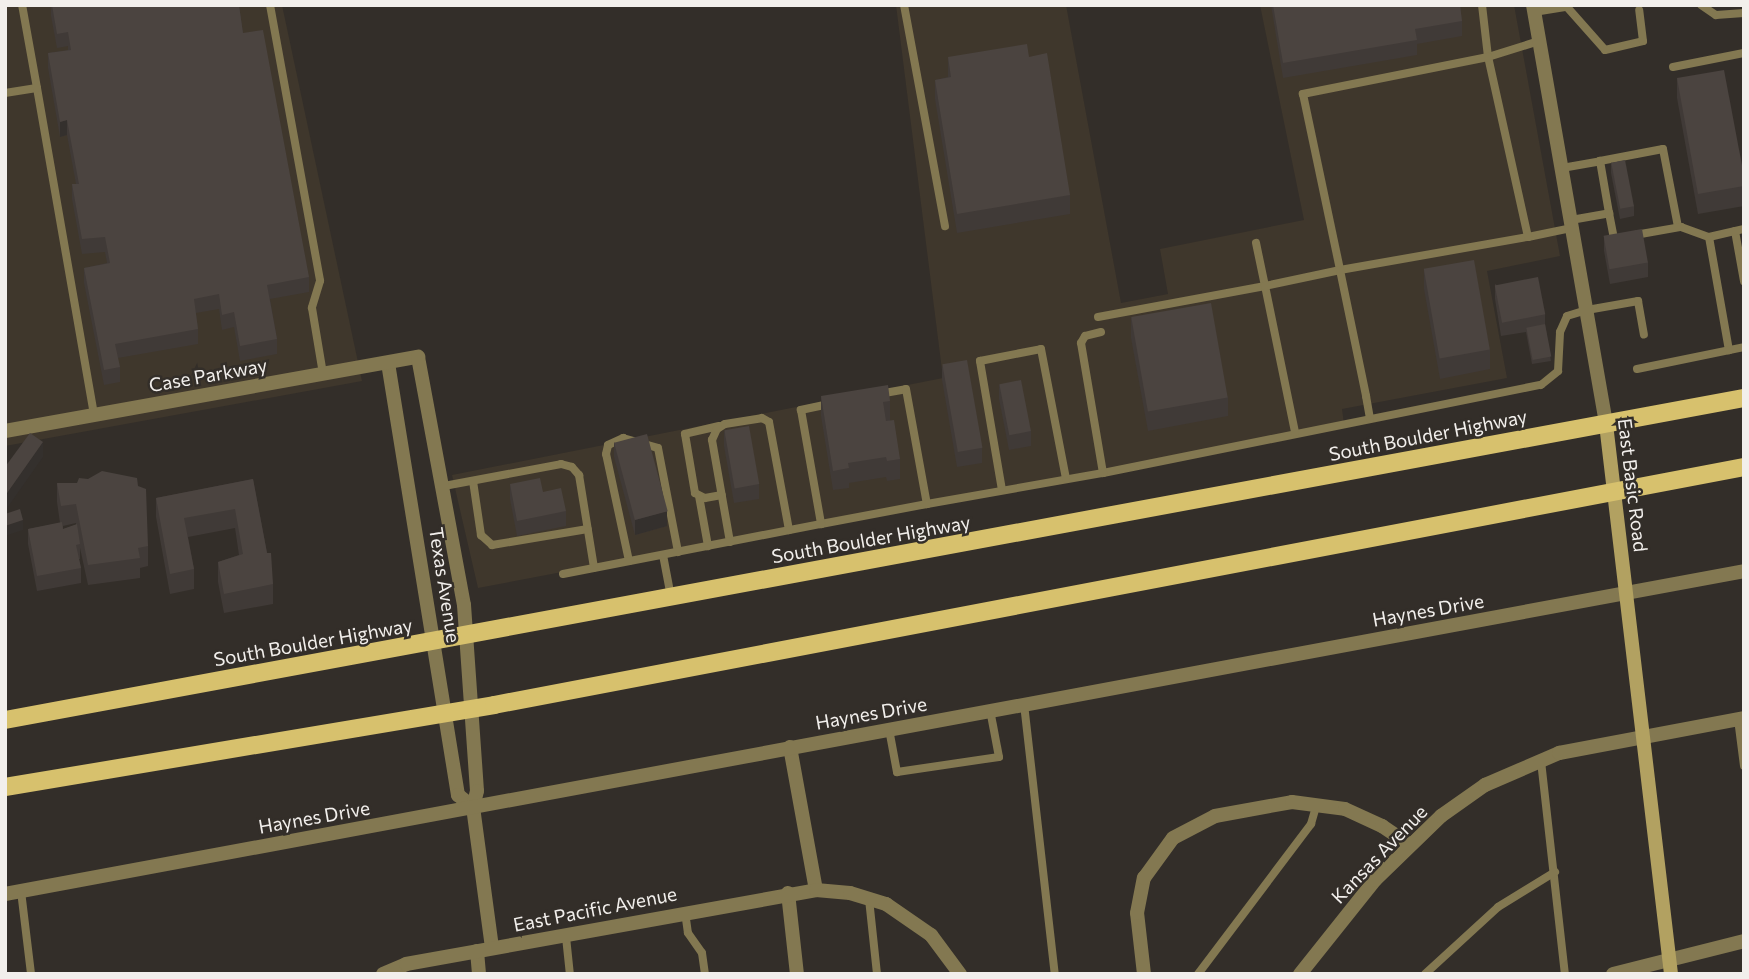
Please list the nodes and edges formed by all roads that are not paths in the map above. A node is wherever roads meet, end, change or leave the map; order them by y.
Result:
1 (270, 5) edge
2 (904, 5) edge
3 (1482, 5) edge
4 (1701, 5) edge
5 (26, 8) edge
6 (1533, 9) edge
7 (1639, 10) dead end
8 (1744, 13) edge
9 (1539, 41) junction
10 (1744, 53) edge
11 (1488, 57) junction
12 (1674, 67) dead end
13 (37, 88) junction
14 (5, 93) edge
15 (1600, 161) junction
16 (1562, 168) junction
17 (1609, 213) junction
18 (1572, 224) junction
19 (945, 226) dead end
20 (1678, 227) junction
21 (1739, 230) edge
22 (1528, 237) junction
23 (1709, 237) junction
24 (1256, 243) dead end
25 (1340, 270) junction
26 (1744, 281) edge
27 (1265, 286) junction
28 (1587, 310) junction
29 (1098, 317) dead end
30 (1101, 332) dead end
31 (1644, 334) dead end
32 (1744, 347) edge
33 (1729, 350) junction
34 (418, 357) joint
35 (388, 363) junction
36 (1637, 369) dead end
37 (323, 374) junction
38 (867, 397) edge
39 (1744, 398) edge
40 (840, 402) edge
41 (94, 415) junction
42 (1370, 419) junction
43 (1606, 424) junction
44 (719, 426) junction
45 (5, 431) edge
46 (1295, 432) junction
47 (1744, 467) edge
48 (1103, 473) junction
49 (1066, 479) junction
50 (473, 481) junction
51 (444, 486) junction
52 (1002, 490) junction
53 (1614, 491) junction
54 (722, 495) junction
55 (699, 496) junction
56 (927, 504) junction
57 (821, 524) junction
58 (588, 529) junction
59 (789, 530) junction
60 (730, 542) junction
61 (708, 546) junction
62 (678, 552) junction
63 (663, 555) junction
64 (629, 561) junction
65 (594, 568) junction
66 (1744, 571) edge
67 (563, 574) dead end
68 (1627, 592) junction
69 (671, 597) junction
70 (466, 635) junction
71 (434, 642) junction
72 (1024, 704) junction
73 (471, 708) junction
74 (447, 710) junction
75 (990, 710) junction
76 (1741, 718) edge
77 (5, 720) edge
78 (889, 729) junction
79 (1644, 736) junction
80 (790, 747) junction
81 (1541, 761) junction
82 (1744, 766) edge
83 (5, 786) edge
84 (1316, 806) junction
85 (473, 807) junction
86 (1410, 845) junction
87 (1555, 872) junction
88 (817, 890) junction
89 (21, 891) junction
90 (788, 893) junction
91 (5, 894) edge
92 (869, 899) junction
93 (685, 912) junction
94 (566, 937) junction
95 (1744, 941) edge
96 (492, 948) junction
97 (477, 951) junction
98 (1670, 966) edge
99 (402, 970) edge
100 (31, 974) edge
101 (383, 974) edge
102 (479, 974) edge
103 (570, 974) edge
104 (705, 974) edge
105 (797, 974) edge
106 (877, 974) edge
107 (960, 974) edge
108 (1055, 974) edge
109 (1144, 974) edge
110 (1198, 974) edge
111 (1300, 974) edge
112 (1425, 974) edge
113 (1564, 974) edge
114 (1613, 974) edge

1 - 37 lane
2 - 19 lane
3 - 11 lane
4 - 8 lane
5 - 13 lane
6 - 7 lane
6 - 9 street, East Basic Road
9 - 11 lane
9 - 16 street, East Basic Road
10 - 12 lane
11 - 22 lane
11 - 25 lane
13 - 14 lane
13 - 41 lane
15 - 16 lane
15 - 17 lane
15 - 20 lane
16 - 18 street, East Basic Road
17 - 18 lane
17 - 20 lane
18 - 22 lane
18 - 28 street, East Basic Road
20 - 23 lane
21 - 23 lane
21 - 26 lane
22 - 25 lane
23 - 33 lane
24 - 27 lane
25 - 27 lane
25 - 42 lane
27 - 29 lane
27 - 46 lane
28 - 31 lane
28 - 42 lane
28 - 43 street, East Basic Road
30 - 48 lane
32 - 33 lane
33 - 36 lane
34 - 35 street, Case Parkway
34 - 51 street, Texas Avenue
35 - 37 street, Case Parkway
35 - 71 street, Texas Avenue
37 - 41 street, Case Parkway
38 - 56 lane
39 - 43 main road, South Boulder Highway
40 - 57 lane
41 - 45 street, Case Parkway
42 - 46 lane
43 - 53 street, East Basic Road
43 - 69 main road, South Boulder Highway
44 - 54 lane
44 - 55 lane
44 - 59 lane
46 - 48 lane
47 - 53 main road
48 - 49 lane
49 - 52 lane
49 - 52 lane
50 - 51 lane
50 - 58 lane
50 - 58 lane
51 - 70 street, Texas Avenue
52 - 56 lane
53 - 68 street, East Basic Road
53 - 73 main road
54 - 55 lane
54 - 60 lane
55 - 61 lane
56 - 57 lane
57 - 59 lane
58 - 65 lane
59 - 60 lane
60 - 61 lane
61 - 62 lane
62 - 63 lane
62 - 64 lane
63 - 64 lane
63 - 69 lane
64 - 65 lane
65 - 67 lane
66 - 68 street, Haynes Drive
68 - 72 street, Haynes Drive
68 - 79 street, East Basic Road
69 - 70 main road, South Boulder Highway
70 - 71 main road, South Boulder Highway
70 - 73 street, Texas Avenue
71 - 74 street, Texas Avenue
71 - 77 main road, South Boulder Highway
72 - 75 street, Haynes Drive
72 - 108 lane
73 - 74 main road
73 - 85 street, Texas Avenue
74 - 83 main road
74 - 85 street, Texas Avenue
75 - 78 street, Haynes Drive
75 - 78 lane
76 - 79 street, Kansas Avenue
76 - 82 lane
78 - 80 street, Haynes Drive
79 - 81 street, Kansas Avenue
79 - 98 street, East Basic Road
80 - 85 street, Haynes Drive
80 - 88 street
81 - 86 street, Kansas Avenue
81 - 87 lane
84 - 86 street
84 - 109 street
84 - 110 lane
85 - 89 street, Haynes Drive
85 - 96 street, Texas Avenue
86 - 111 street, Kansas Avenue
87 - 112 lane
87 - 113 lane
88 - 90 street, East Pacific Avenue
88 - 92 street, East Pacific Avenue
89 - 91 street, Haynes Drive
89 - 100 lane
90 - 93 street, East Pacific Avenue
90 - 105 street
92 - 106 lane
92 - 107 street, East Pacific Avenue
93 - 94 street, East Pacific Avenue
93 - 104 lane
94 - 96 street, East Pacific Avenue
94 - 103 lane
95 - 98 street
96 - 97 street, East Pacific Avenue
97 - 99 street, East Pacific Avenue
97 - 102 street
98 - 114 street
99 - 101 street, East Pacific Avenue

